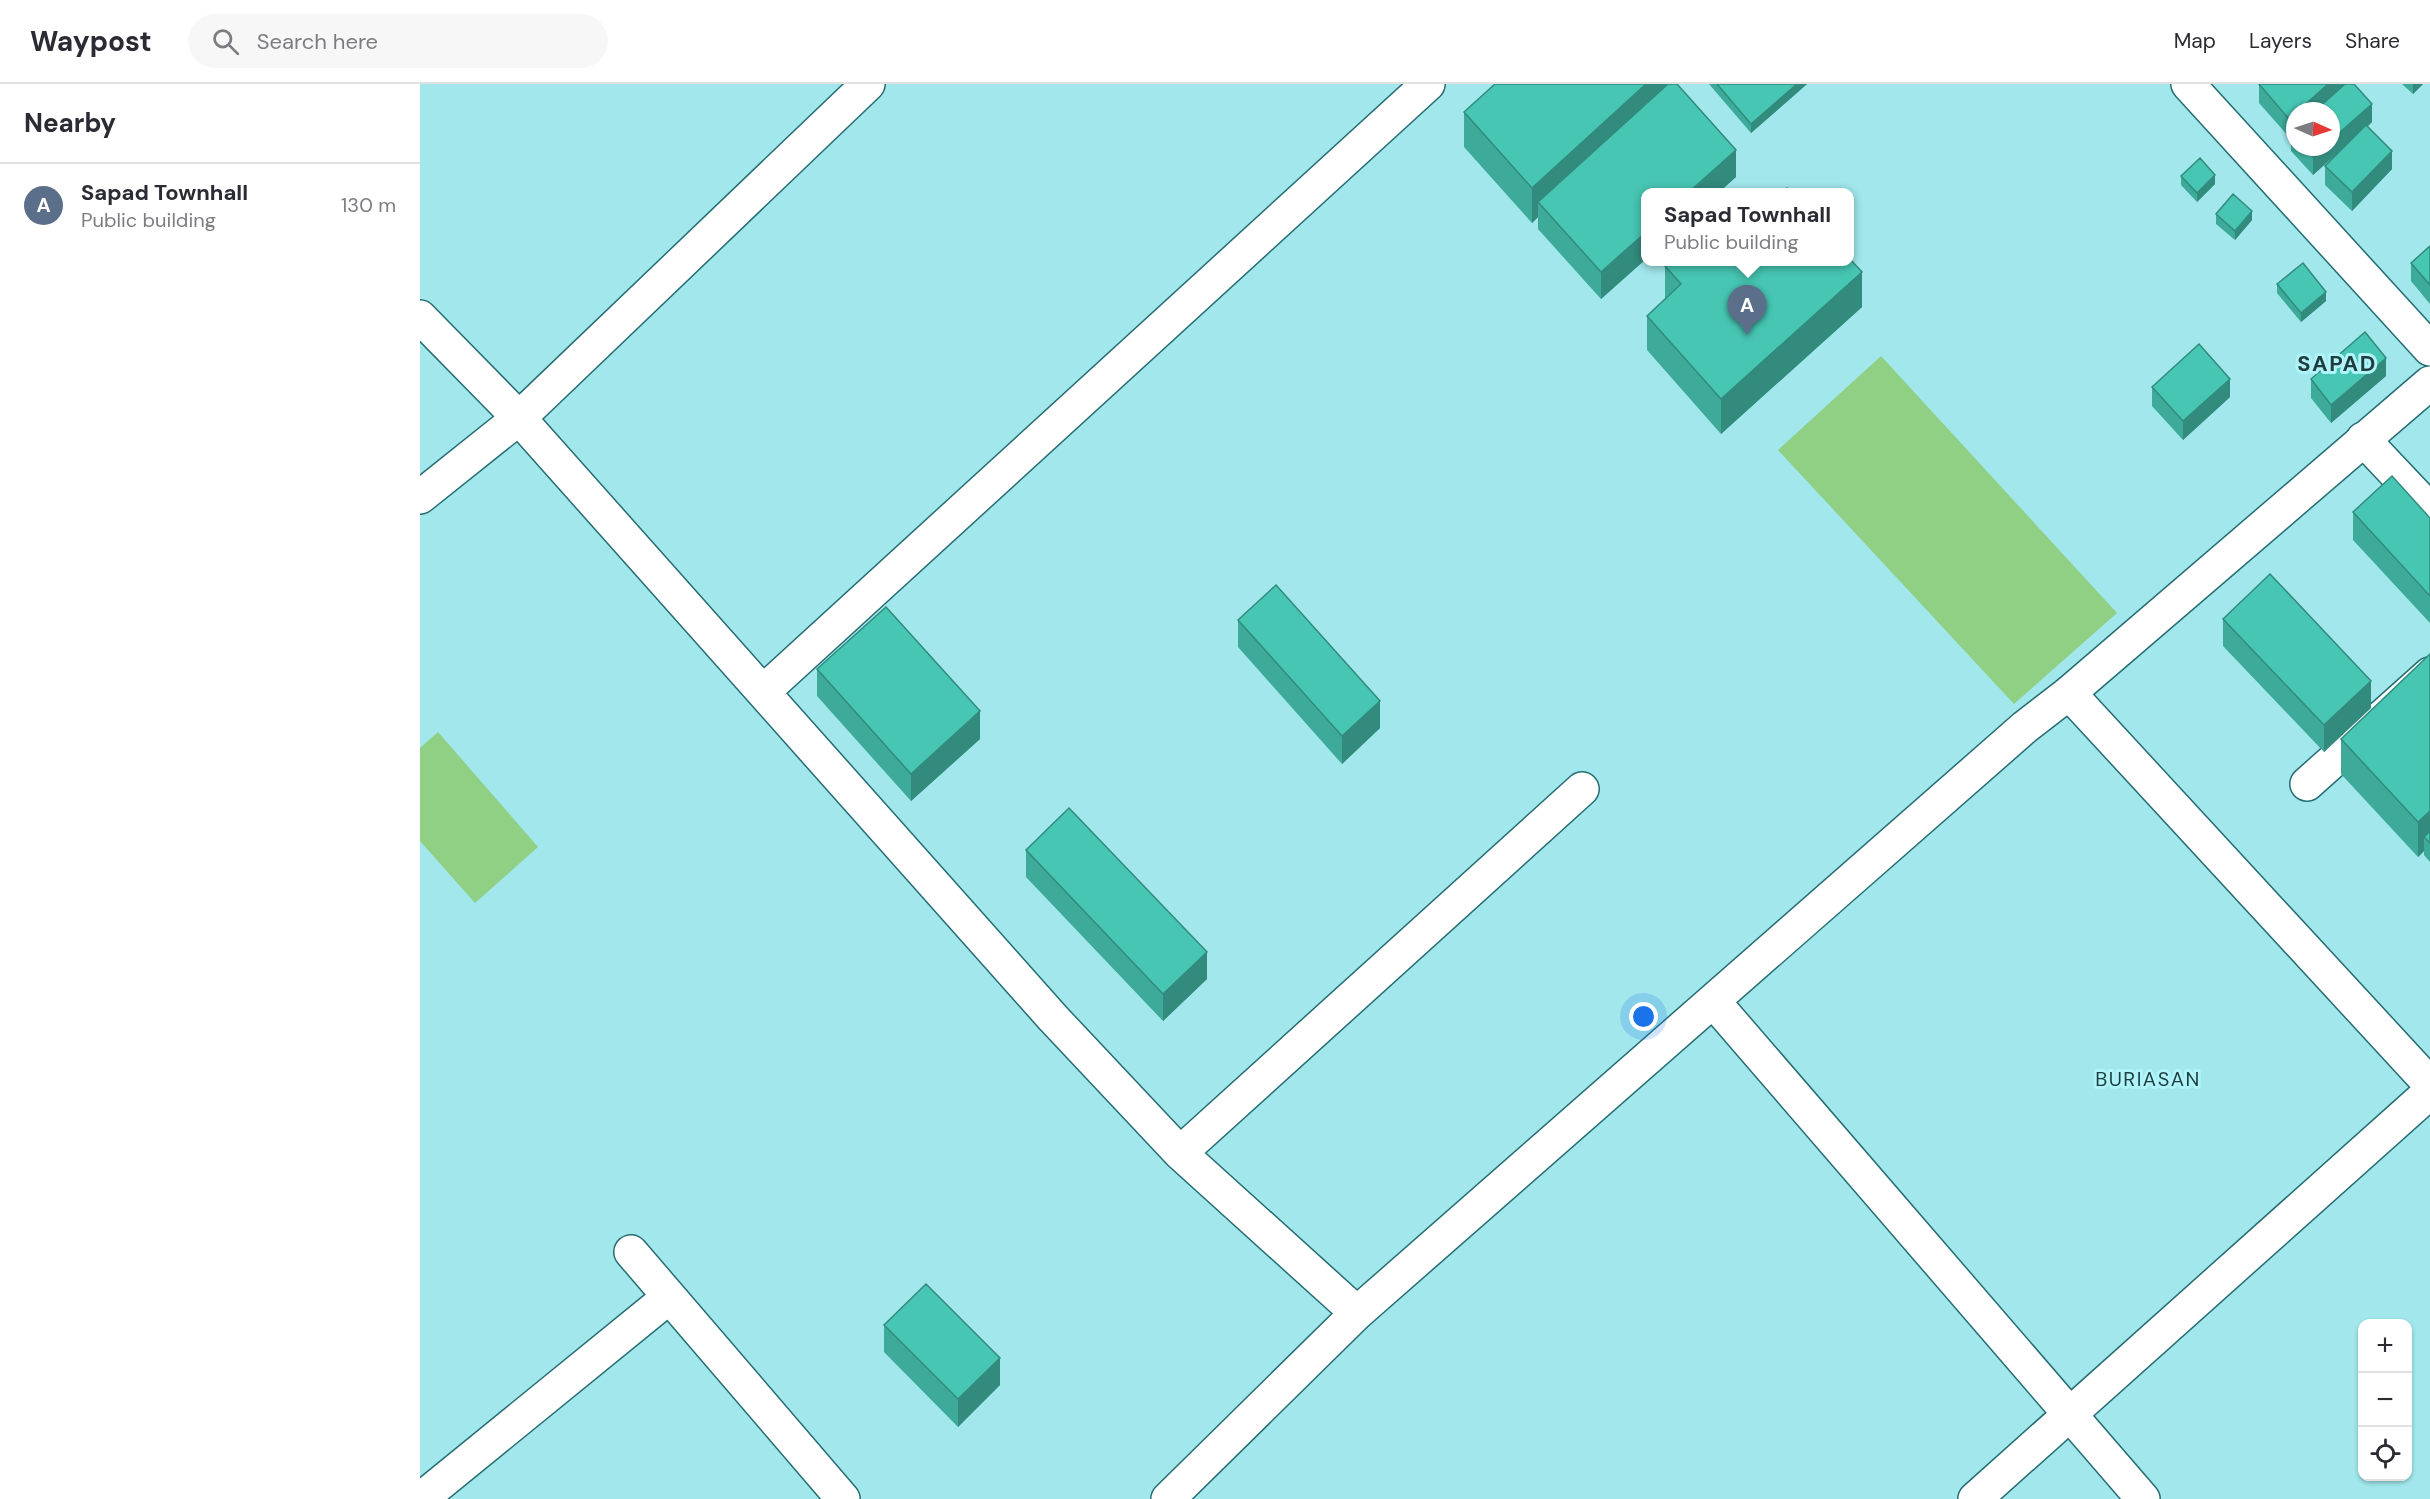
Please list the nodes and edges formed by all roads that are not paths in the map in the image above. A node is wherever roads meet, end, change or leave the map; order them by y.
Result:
1 (868, 84) edge
2 (1428, 84) edge
3 (2188, 84) edge
4 (420, 317) edge
5 (2430, 349) edge
6 (2430, 384) edge
7 (519, 418) junction
8 (2363, 439) junction
9 (420, 497) edge
10 (2430, 510) edge
11 (2430, 674) edge
12 (764, 691) junction
13 (2069, 693) junction
14 (2307, 784) dead end
15 (1582, 789) dead end
16 (1714, 1002) junction
17 (2430, 1084) edge
18 (2430, 1092) edge
19 (1180, 1153) junction
20 (631, 1252) dead end
21 (669, 1297) junction
22 (1357, 1313) junction
23 (2070, 1412) junction
24 (421, 1499) edge
25 (843, 1499) edge
26 (1168, 1499) edge
27 (1975, 1499) edge
28 (2143, 1499) edge

1 - 7 street
2 - 12 street
3 - 5 street
4 - 7 street
6 - 8 street
7 - 9 street
7 - 12 street
8 - 10 street
8 - 13 street
11 - 14 street
12 - 19 street
13 - 16 street
13 - 17 street
15 - 19 street
16 - 22 street
16 - 23 street
18 - 23 street
19 - 22 street
20 - 21 street
21 - 24 street
21 - 25 street
22 - 26 street
23 - 27 street
23 - 28 street

